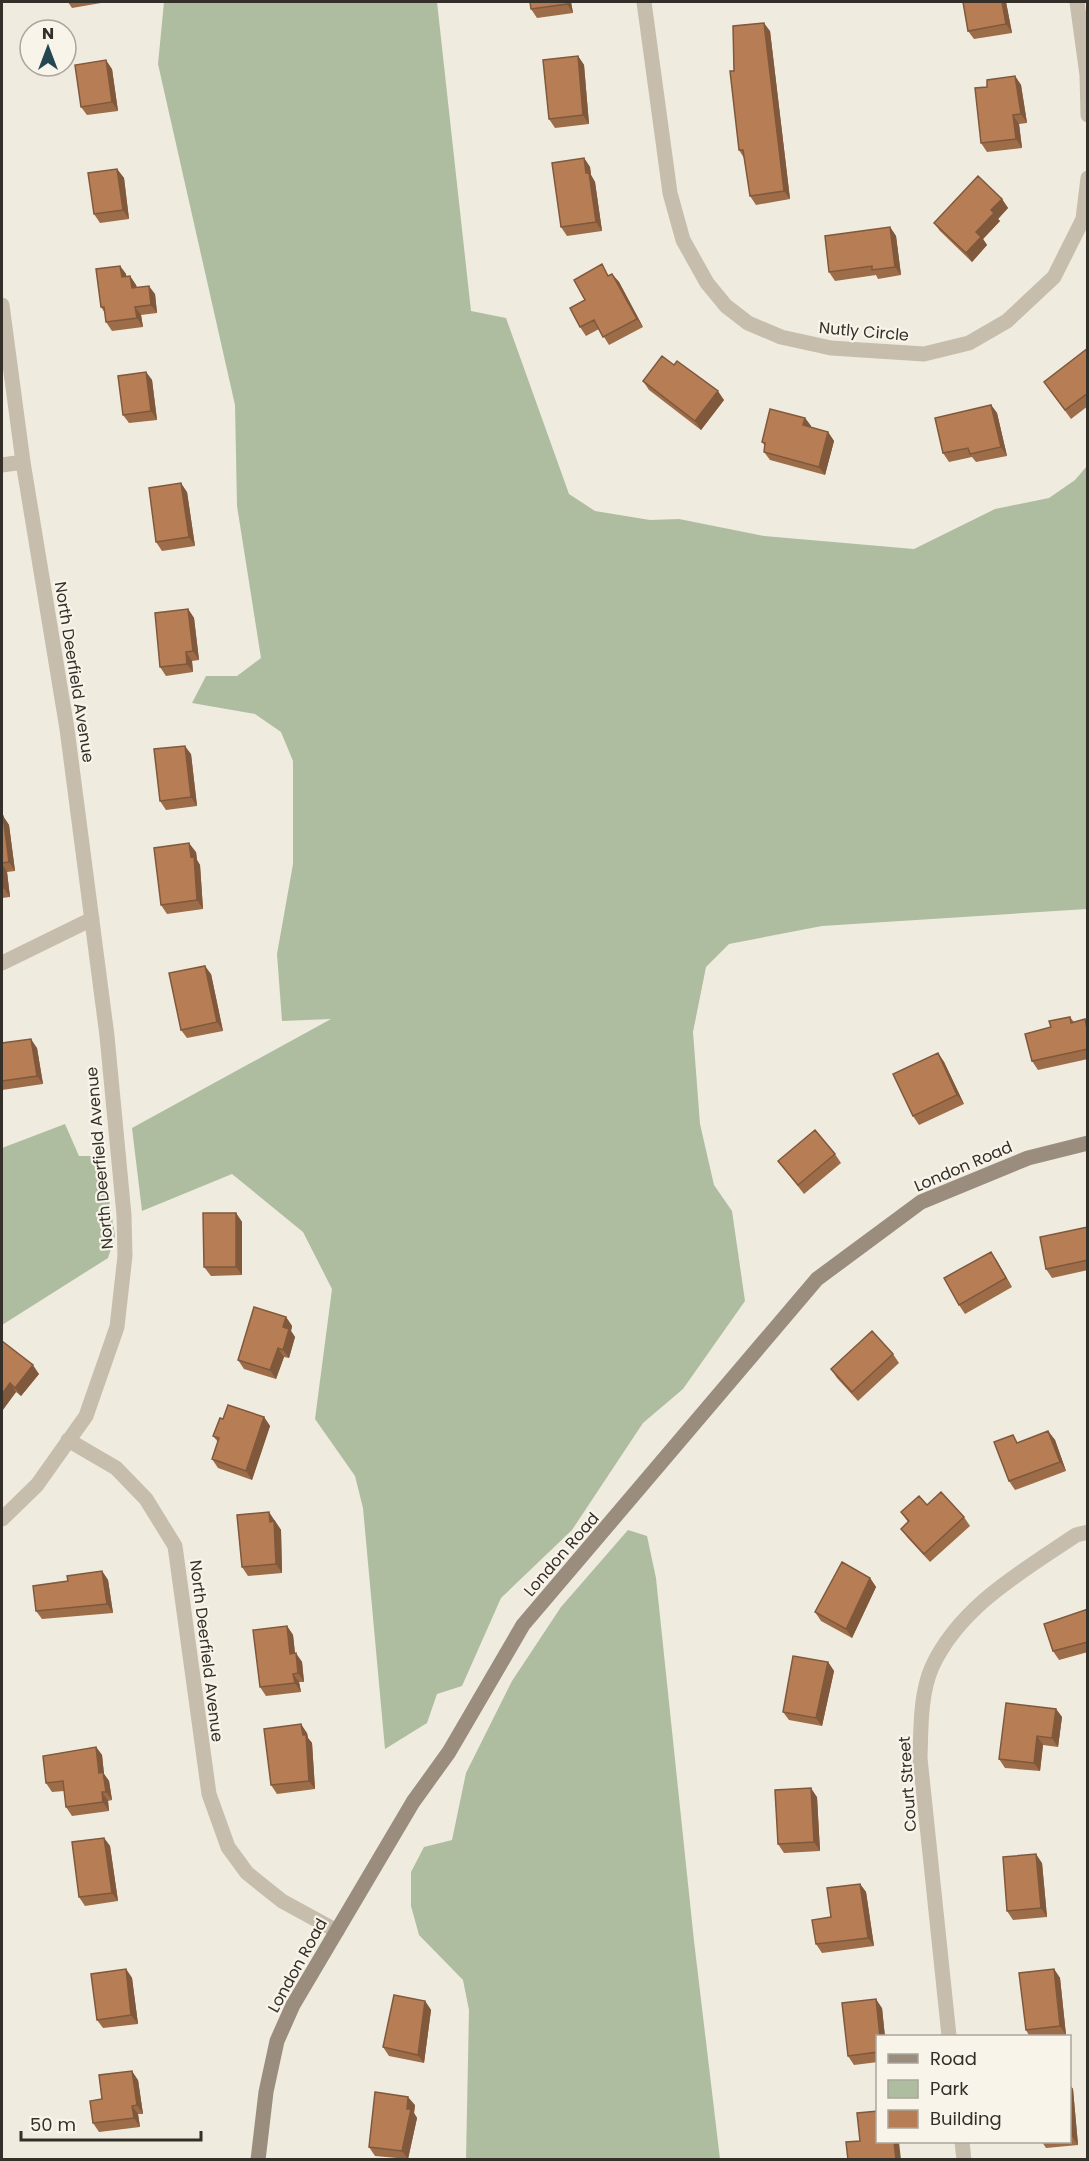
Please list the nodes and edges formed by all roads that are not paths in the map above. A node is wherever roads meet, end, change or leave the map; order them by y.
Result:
1 (644, 2) edge
2 (1077, 2) edge
3 (1088, 115) edge
4 (1088, 178) edge
5 (2, 305) edge
6 (23, 462) junction
7 (2, 465) edge
8 (92, 919) junction
9 (2, 963) edge
10 (1088, 1143) edge
11 (68, 1440) junction
12 (2, 1519) edge
13 (1088, 1533) edge
14 (337, 1931) junction
15 (949, 2035) edge
16 (962, 2143) edge
17 (258, 2160) edge
18 (964, 2160) edge

1 - 4 street, Nutly Circle
2 - 3 street
5 - 6 street, North Deerfield Avenue
6 - 7 street
6 - 8 street, North Deerfield Avenue
8 - 9 street
8 - 11 street, North Deerfield Avenue
10 - 14 street, London Road
11 - 12 street
11 - 14 street, North Deerfield Avenue
13 - 15 street, Court Street
14 - 17 street, London Road
16 - 18 street

